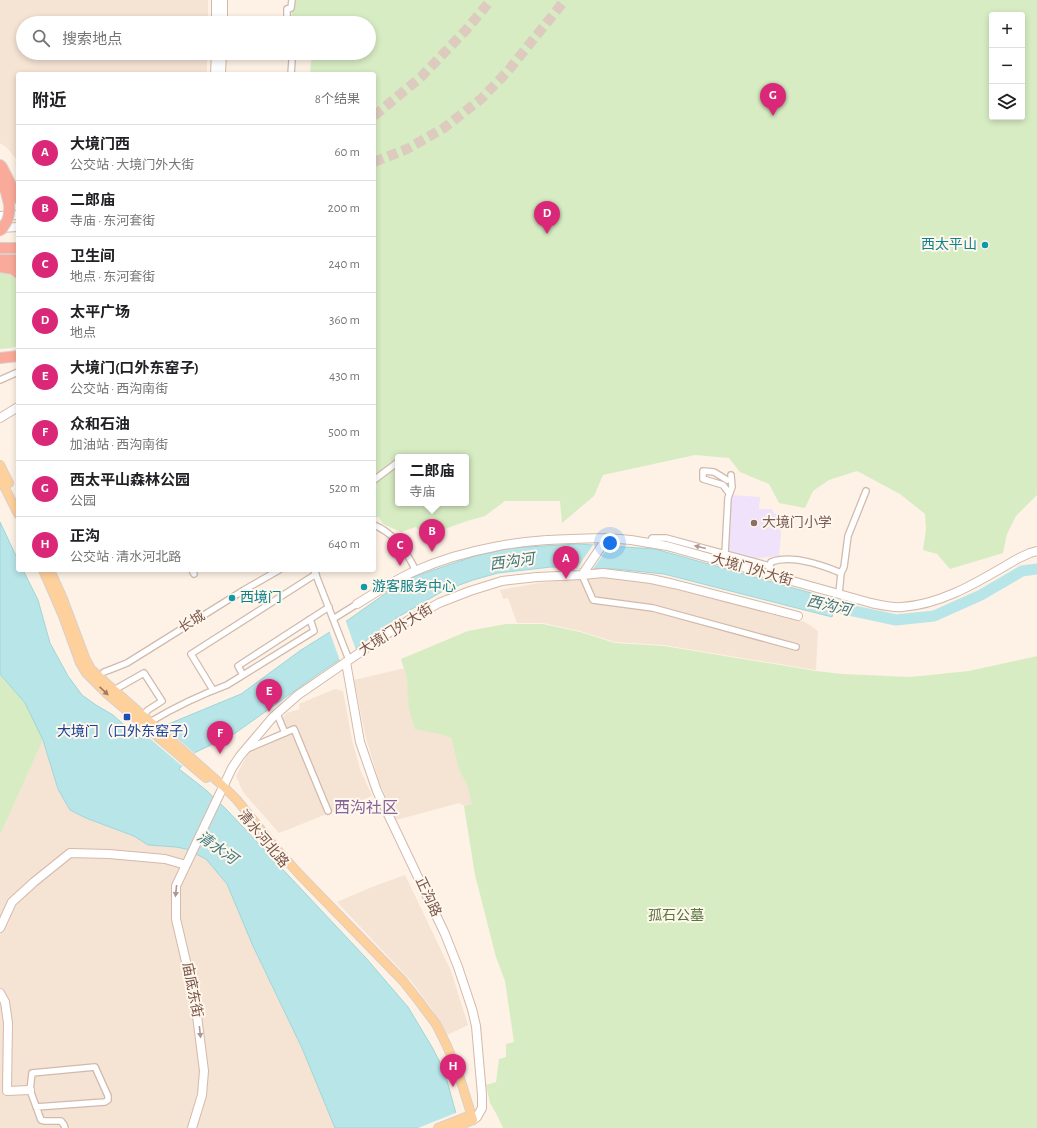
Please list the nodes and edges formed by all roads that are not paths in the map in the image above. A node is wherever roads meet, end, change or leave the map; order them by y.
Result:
1 (216, 0) edge
2 (223, 0) edge
3 (292, 0) edge
4 (216, 16) edge
5 (223, 16) edge
6 (287, 16) edge
7 (216, 60) edge
8 (222, 60) edge
9 (292, 61) dead end
10 (215, 72) edge
11 (221, 72) edge
12 (291, 72) edge
13 (0, 165) edge
14 (0, 179) edge
15 (14, 201) edge
16 (16, 215) edge
17 (0, 216) edge
18 (16, 227) edge
19 (0, 229) edge
20 (0, 248) edge
21 (16, 248) edge
22 (0, 260) edge
23 (16, 260) edge
24 (0, 267) edge
25 (16, 271) edge
26 (16, 351) edge
27 (0, 352) edge
28 (16, 356) edge
29 (0, 358) edge
30 (16, 373) edge
31 (0, 380) edge
32 (16, 409) edge
33 (0, 418) edge
34 (395, 464) edge
35 (0, 465) edge
36 (731, 474) dead end
37 (0, 478) edge
38 (376, 478) edge
39 (726, 480) dead end
40 (866, 491) dead end
41 (729, 492) junction
42 (16, 498) edge
43 (16, 510) edge
44 (376, 525) edge
45 (604, 542) junction
46 (650, 543) junction
47 (1037, 551) edge
48 (725, 554) junction
49 (769, 570) junction
50 (416, 571) junction
51 (44, 572) edge
52 (51, 572) edge
53 (276, 572) edge
54 (315, 572) edge
55 (584, 572) junction
56 (842, 573) junction
57 (839, 594) junction
58 (357, 604) joint
59 (329, 607) junction
60 (798, 616) dead end
61 (310, 619) junction
62 (334, 622) junction
63 (796, 646) dead end
64 (346, 662) junction
65 (104, 672) dead end
66 (243, 675) junction
67 (114, 690) junction
68 (213, 690) junction
69 (277, 714) junction
70 (143, 715) junction
71 (152, 727) junction
72 (285, 733) junction
73 (246, 749) junction
74 (220, 792) junction
75 (328, 812) dead end
76 (186, 865) junction
77 (0, 928) edge
78 (0, 993) edge
79 (30, 1090) junction
80 (36, 1107) junction
81 (471, 1120) edge
82 (457, 1124) edge
83 (65, 1128) edge
84 (192, 1128) edge
85 (438, 1128) edge

1 - 4 street
2 - 5 street
3 - 6 street
7 - 10 street
8 - 11 street
9 - 12 street
13 - 15 highway
14 - 15 highway
15 - 19 highway, bridge
16 - 17 street
18 - 19 street
20 - 21 highway
22 - 23 highway
24 - 25 highway
26 - 27 highway
28 - 29 highway
30 - 31 street
32 - 33 street
34 - 38 street
35 - 42 main road
36 - 41 street
37 - 43 main road
39 - 41 street
40 - 56 street
41 - 48 street
44 - 50 street
45 - 46 street, 大境门外大街
45 - 50 street, 大境门外大街
45 - 55 street
48 -> 46 street
46 - 49 street, 大境门外大街
47 - 57 street, 大境门外大街
48 - 49 street
49 - 56 street
49 - 57 street, 大境门外大街
50 - 58 street, 大境门外大街
51 -> 71 main road, 清水河北路
52 - 67 main road, 清水河北路
53 - 65 street, 长城
54 - 59 street
54 - 68 street
55 - 60 street, 大境门外大街
55 - 63 street
55 - 64 street, 大境门外大街
56 - 57 street
58 - 62 street
59 - 61 street
59 - 62 street
61 - 66 street
61 - 66 street
62 - 64 street
64 - 69 street, 大境门外大街
64 - 81 street, 正沟路
66 - 68 street
67 - 70 main road, 清水河北路
67 - 70 street
68 - 71 street
69 - 72 street
69 - 73 street, 大境门外大街
70 - 71 main road, 清水河北路
71 - 74 main road, 清水河北路
72 - 73 street
72 - 75 street
73 - 74 street, 庙底东街
74 - 76 street, 庙底东街
74 - 81 main road, 清水河北路
76 - 77 street
76 -> 84 street, 庙底东街
78 - 79 street
79 - 80 street
79 - 80 street
80 - 83 street
81 - 82 main road
82 - 85 main road

